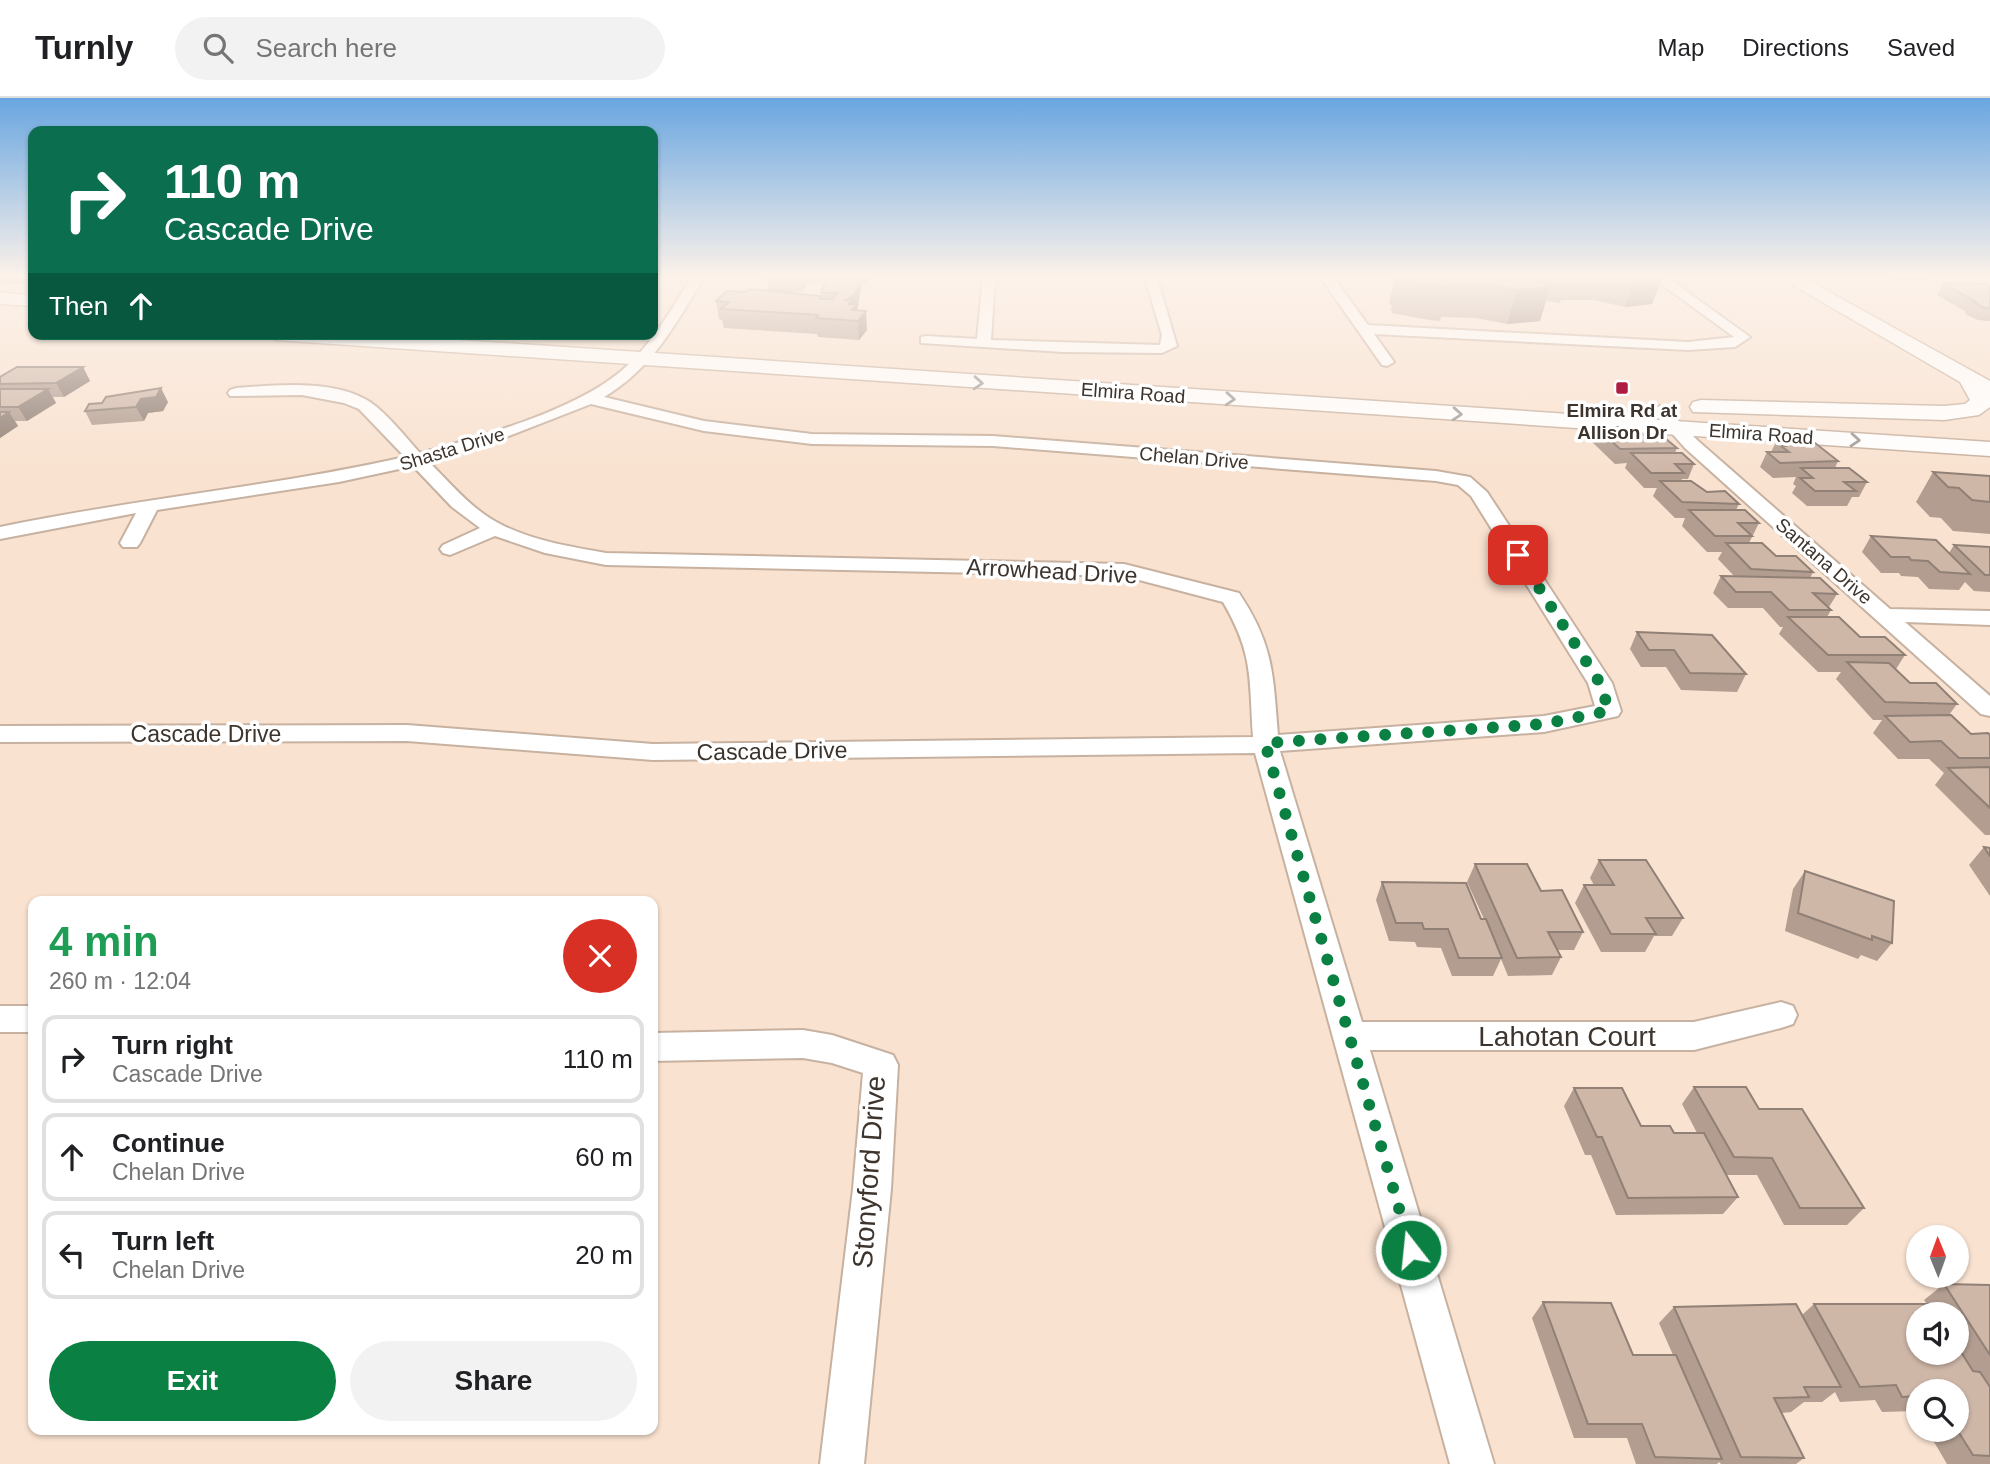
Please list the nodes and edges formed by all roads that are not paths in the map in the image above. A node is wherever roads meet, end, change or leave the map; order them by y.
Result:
1 (456, 342) edge
2 (596, 342) edge
3 (655, 342) edge
4 (951, 342) edge
5 (1170, 342) edge
6 (1372, 342) edge
7 (1607, 342) edge
8 (1737, 342) edge
9 (1903, 342) edge
10 (984, 344) joint
11 (648, 350) junction
12 (1387, 362) dead end
13 (1969, 379) junction
14 (1990, 390) edge
15 (236, 393) dead end
16 (589, 398) junction
17 (1632, 408) junction
18 (1667, 419) junction
19 (1990, 431) edge
20 (1990, 449) edge
21 (417, 461) junction
22 (149, 507) junction
23 (494, 529) junction
24 (0, 533) edge
25 (130, 543) dead end
26 (450, 549) dead end
27 (1886, 615) junction
28 (1990, 618) edge
29 (1990, 709) edge
30 (1544, 724) joint
31 (0, 734) edge
32 (1265, 743) junction
33 (1781, 1015) dead end
34 (0, 1019) edge
35 (28, 1019) edge
36 (1350, 1036) junction
37 (658, 1047) edge
38 (842, 1464) edge
39 (1472, 1464) edge

1 - 11 main road, Elmira Road
2 - 11 main road, Elmira Road
3 - 11 street, Shasta Drive
4 - 10 street
5 - 10 street
6 - 12 street
7 - 8 street
9 - 13 main road
11 - 16 street, Shasta Drive
11 - 17 main road, Elmira Road
11 -> 18 main road, Elmira Road
13 - 14 main road
13 - 17 main road
15 - 21 street, Arrowhead Drive
16 - 21 street, Shasta Drive
16 - 30 street, Chelan Drive
17 - 18 main road, Elmira Road
18 - 19 main road, Elmira Road
18 -> 20 main road, Elmira Road
18 - 27 street, Santana Drive
21 - 22 street, Shasta Drive
21 - 23 street, Arrowhead Drive
22 - 24 street, Shasta Drive
22 - 25 street
23 - 26 street
23 - 32 street, Arrowhead Drive
27 - 28 street
27 - 29 street, Santana Drive
30 - 32 street, Cascade Drive
31 - 32 street, Cascade Drive
32 - 36 street, Arrowhead Drive
33 - 36 street, Lahotan Court
34 - 35 street
36 - 39 street, Arrowhead Drive
37 - 38 street, Stonyford Drive

